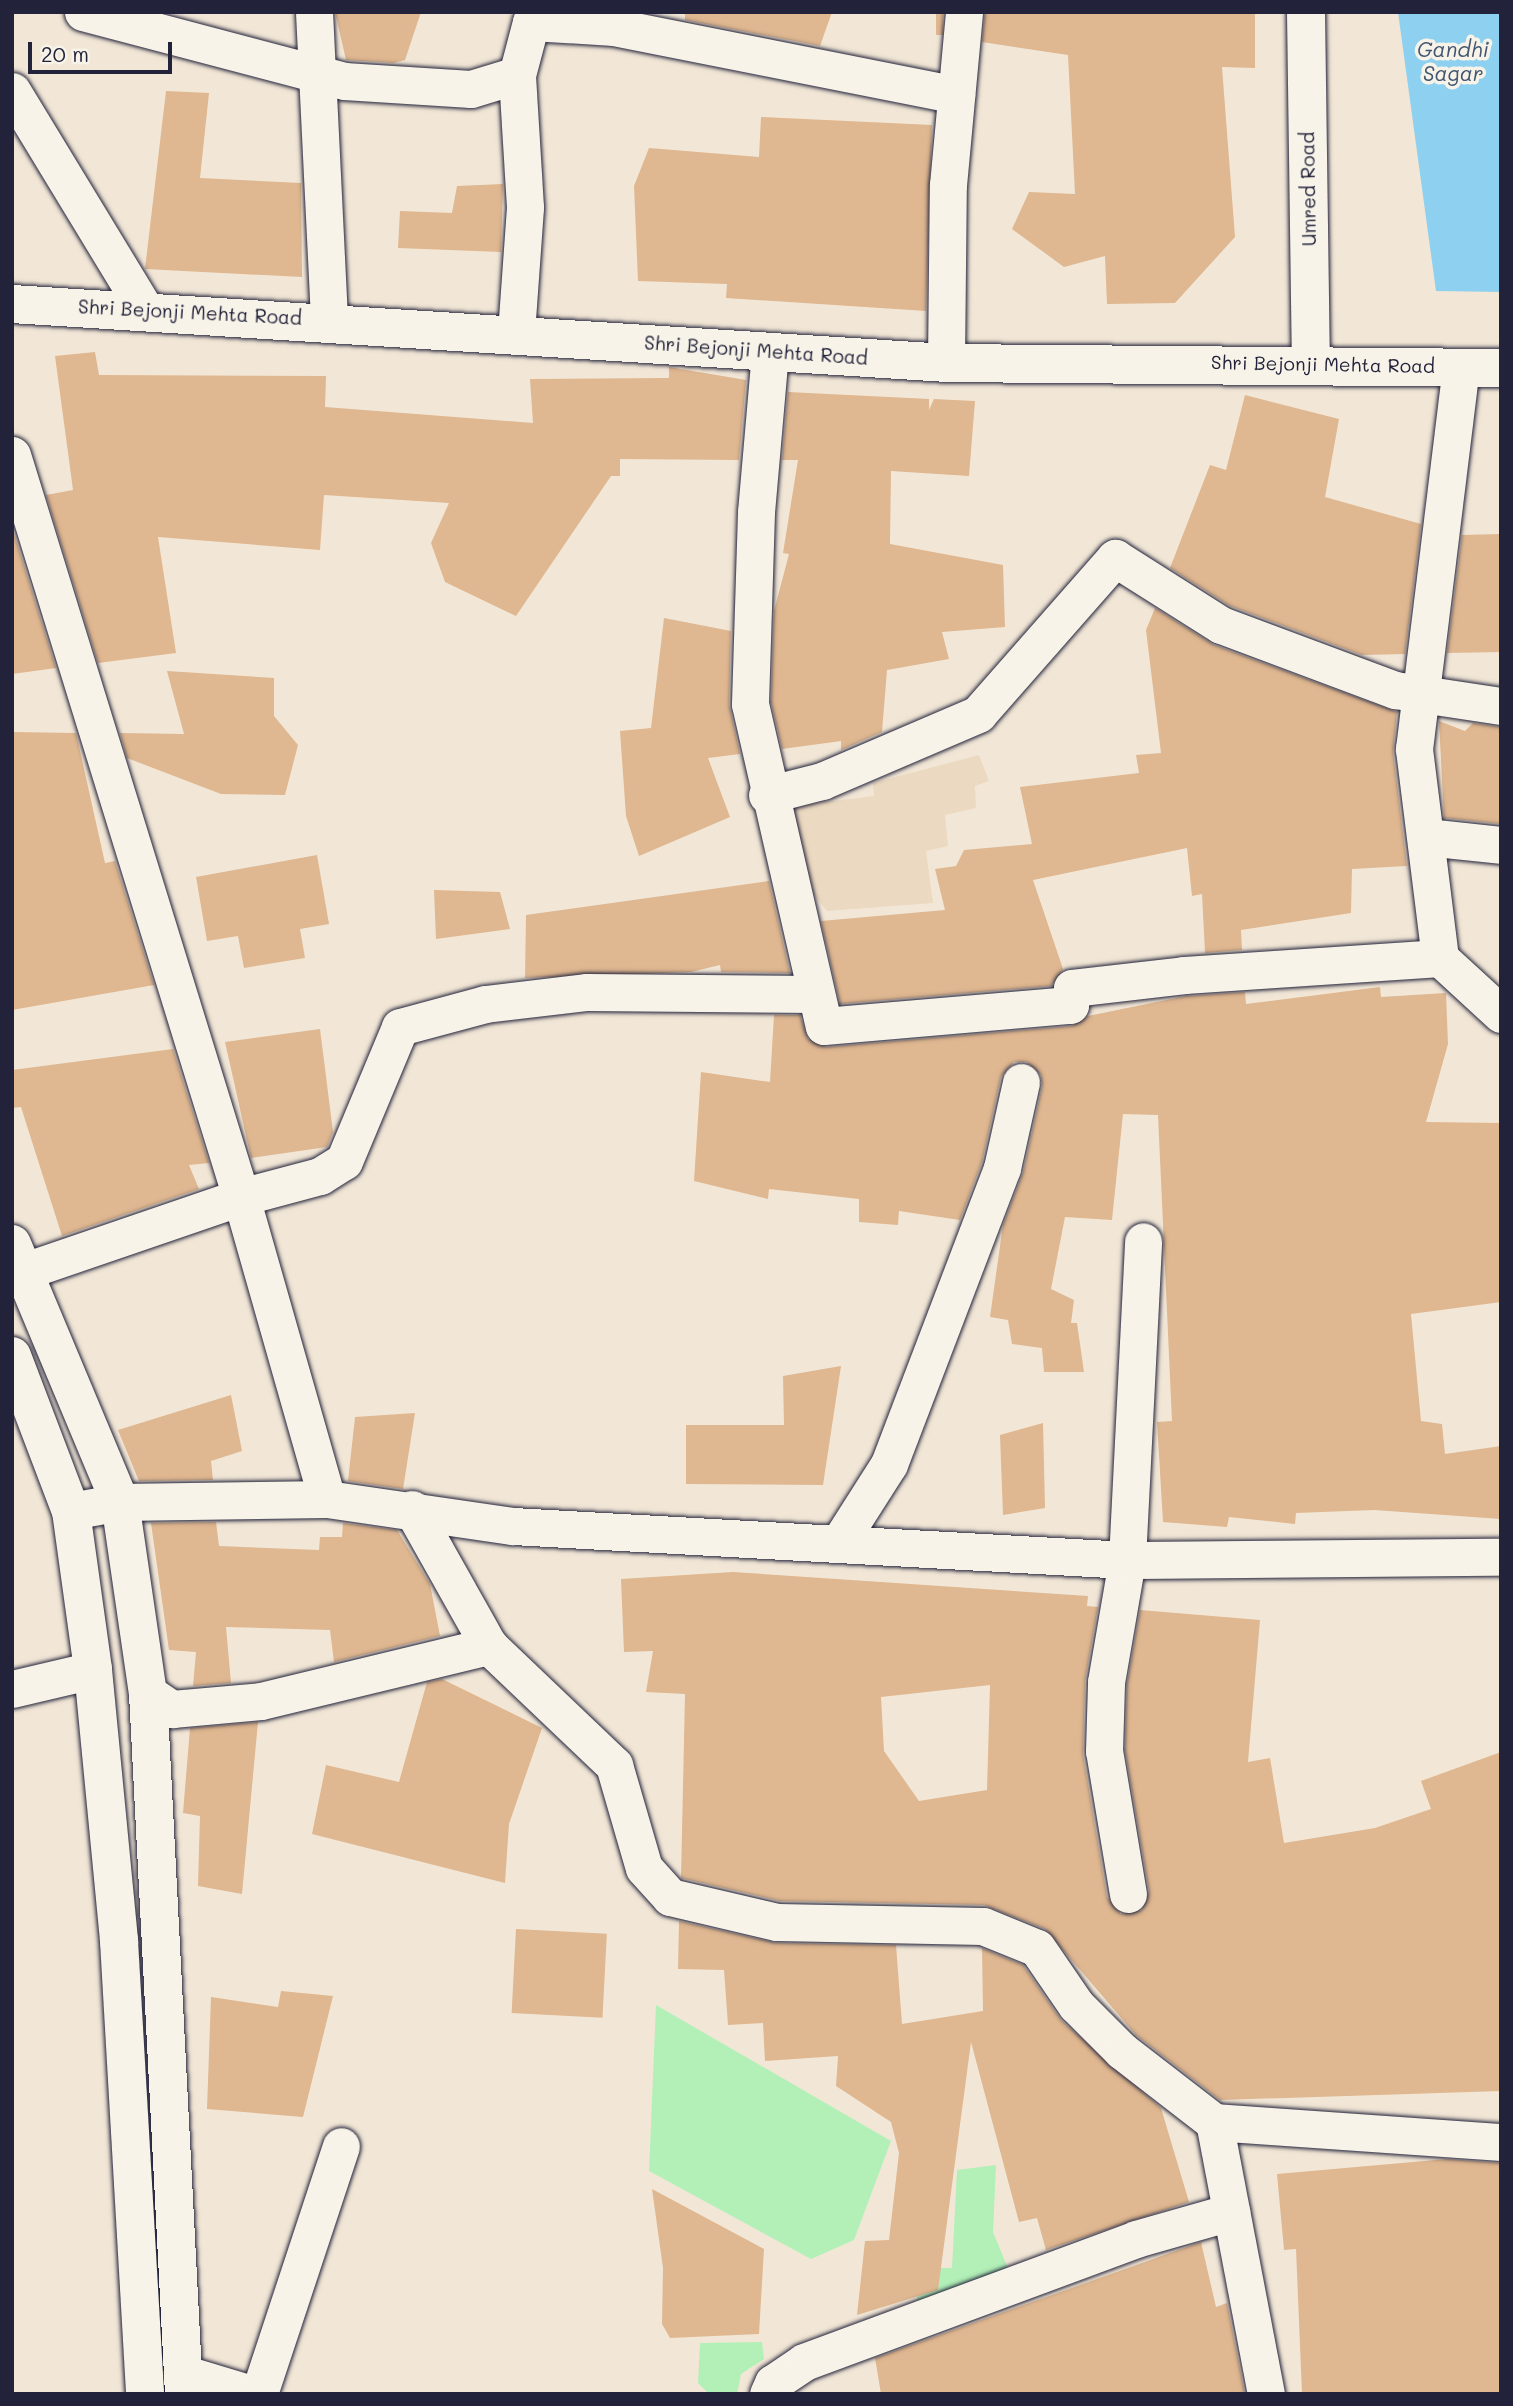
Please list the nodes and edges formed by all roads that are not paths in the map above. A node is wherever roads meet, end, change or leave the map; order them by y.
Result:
1 (83, 12) edge
2 (314, 12) edge
3 (964, 12) edge
4 (1306, 12) edge
5 (529, 17) edge
6 (517, 75) junction
7 (317, 78) junction
8 (12, 91) edge
9 (956, 94) junction
10 (12, 304) edge
11 (145, 310) junction
12 (328, 319) junction
13 (516, 333) junction
14 (770, 352) junction
15 (946, 363) junction
16 (1311, 365) junction
17 (1461, 368) junction
18 (1501, 368) edge
19 (12, 454) edge
20 (1426, 696) junction
21 (1501, 706) edge
22 (767, 795) junction
23 (1426, 837) junction
24 (1501, 845) edge
25 (1440, 958) junction
26 (813, 994) junction
27 (1501, 1014) edge
28 (1021, 1082) dead end
29 (241, 1197) junction
30 (1143, 1241) dead end
31 (17, 1258) edge
32 (12, 1356) edge
33 (327, 1499) junction
34 (120, 1502) junction
35 (412, 1508) junction
36 (71, 1511) junction
37 (840, 1541) junction
38 (1501, 1557) edge
39 (1127, 1560) junction
40 (489, 1646) junction
41 (93, 1671) junction
42 (12, 1689) edge
43 (148, 1693) junction
44 (1128, 1894) dead end
45 (1214, 2122) junction
46 (1501, 2142) edge
47 (341, 2146) dead end
48 (1231, 2212) junction
49 (183, 2383) edge
50 (145, 2394) edge
51 (251, 2394) edge
52 (259, 2394) edge
53 (768, 2394) edge
54 (1266, 2394) edge

1 - 7 street
2 - 7 street
3 - 9 street
4 - 16 main road, Umred Road
5 - 6 street
5 - 9 street
6 - 7 street
6 - 13 street
7 - 12 street
8 - 11 street
9 - 15 street
10 - 11 main road, Shri Bejonji Mehta Road
11 - 12 main road, Shri Bejonji Mehta Road
12 - 13 main road, Shri Bejonji Mehta Road
13 - 14 main road, Shri Bejonji Mehta Road
14 - 15 main road, Shri Bejonji Mehta Road
14 - 22 street
15 - 16 main road, Shri Bejonji Mehta Road
16 - 17 main road, Shri Bejonji Mehta Road
17 - 18 main road, Shri Bejonji Mehta Road
17 - 20 street
19 - 29 street
20 - 21 street
20 - 22 street
20 - 23 street
22 - 26 street
23 - 24 street
23 - 25 street
25 - 26 street
25 - 27 street
26 - 29 street
28 - 37 street
29 - 31 street
29 - 33 street
30 - 39 street
31 - 34 main road
32 - 36 main road
33 - 34 street
33 - 35 street
34 - 36 street
34 - 43 main road
35 - 37 street
35 - 40 street
36 - 41 main road
37 - 39 street
38 - 39 street
39 - 44 street
40 - 43 street
40 - 45 street
41 - 42 street
41 - 50 main road
43 - 49 main road
45 - 46 street
45 - 48 street
47 - 52 street
48 - 53 street
48 - 54 street
49 - 51 street

